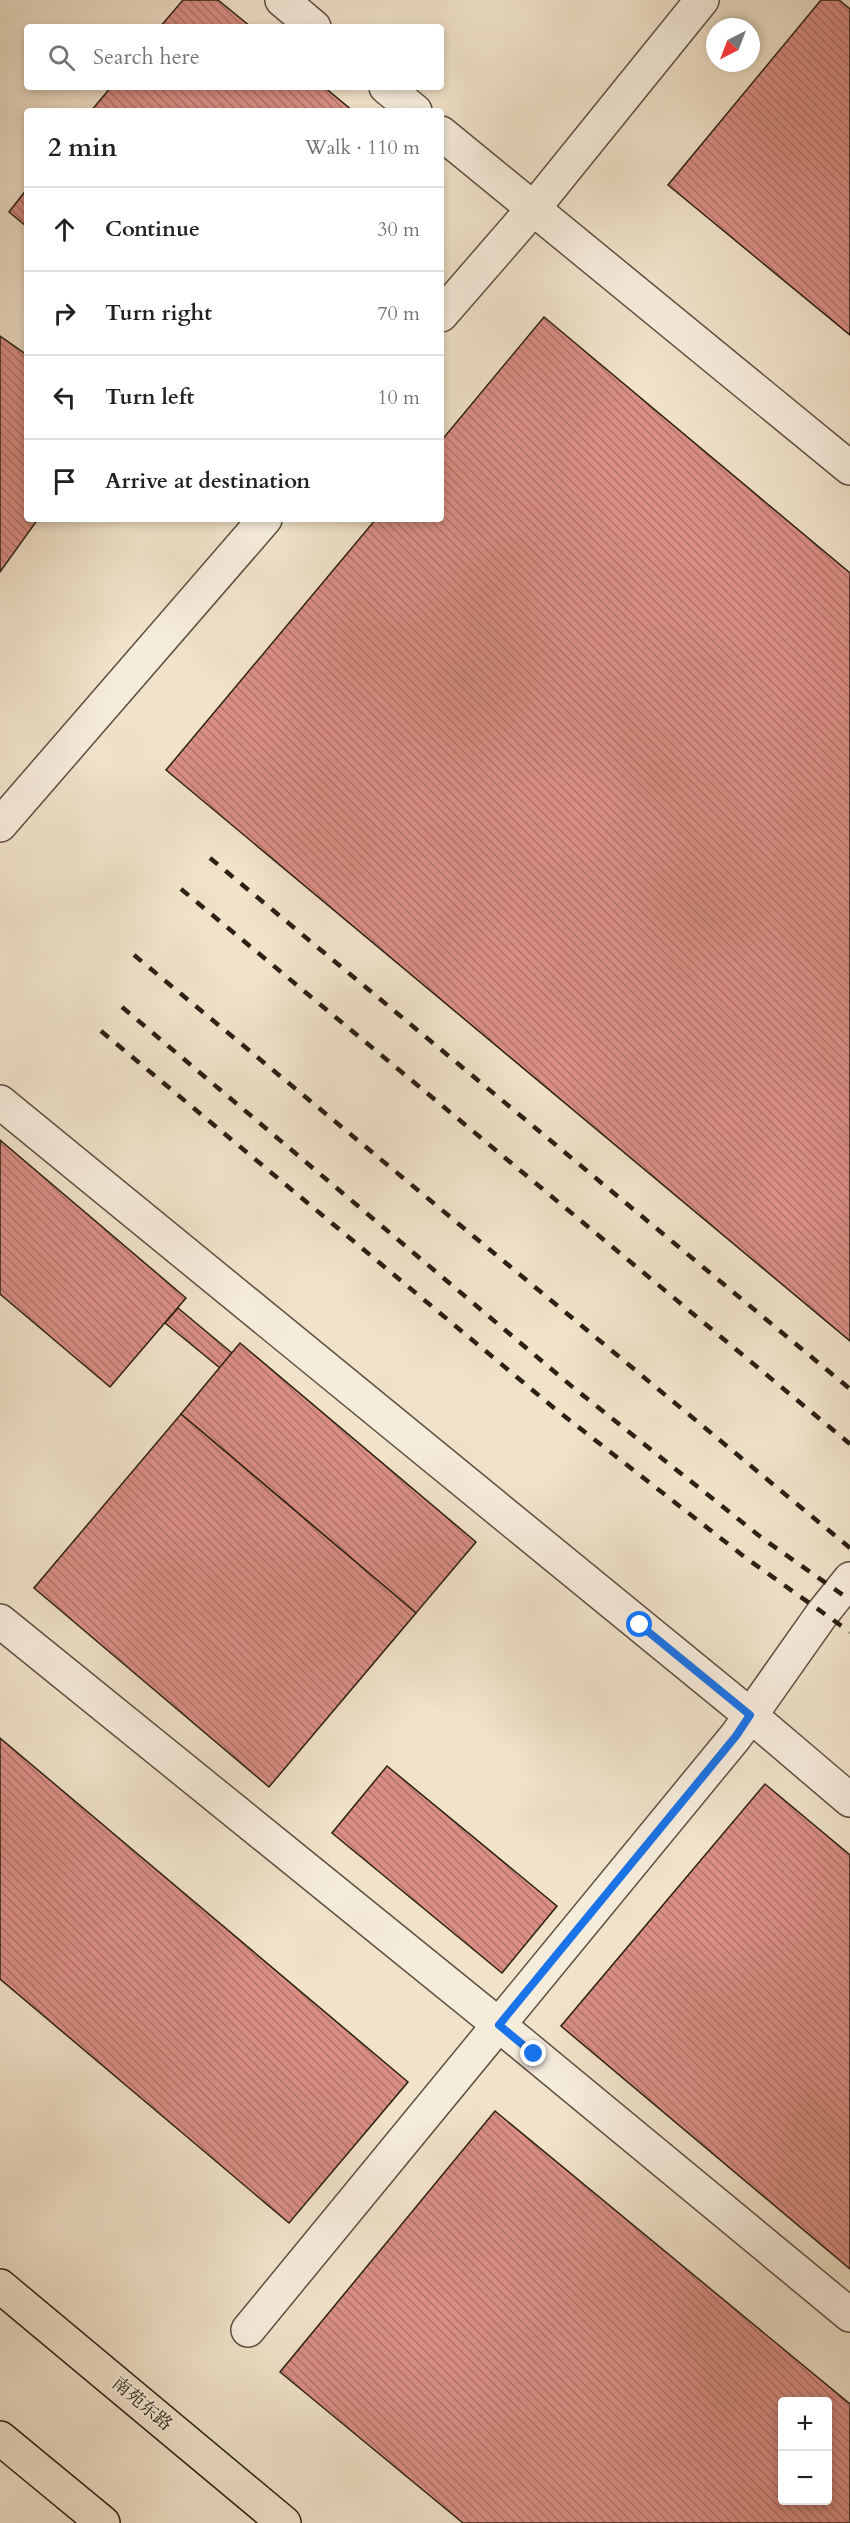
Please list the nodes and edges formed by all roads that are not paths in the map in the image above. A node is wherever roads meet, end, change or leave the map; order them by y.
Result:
1 (282, 0) edge
2 (702, 0) edge
3 (310, 24) edge
4 (390, 90) edge
5 (411, 108) edge
6 (444, 135) edge
7 (533, 209) junction
8 (444, 312) edge
9 (850, 468) edge
10 (262, 522) edge
11 (0, 825) edge
12 (0, 1102) edge
13 (850, 1579) edge
14 (0, 1621) edge
15 (750, 1715) junction
16 (850, 1800) edge
17 (499, 2025) junction
18 (0, 2286) edge
19 (850, 2315) edge
20 (248, 2330) dead end
21 (0, 2438) edge
22 (103, 2523) edge
23 (284, 2523) edge

1 - 3 lane
2 - 7 lane
4 - 5 lane
6 - 7 lane
7 - 8 lane
7 - 9 lane
10 - 11 lane
12 - 15 lane
13 - 15 lane
14 - 17 lane
15 - 16 lane
15 - 17 lane
17 - 19 lane
17 - 20 lane
18 - 23 highway, 南苑东路
21 - 22 highway

